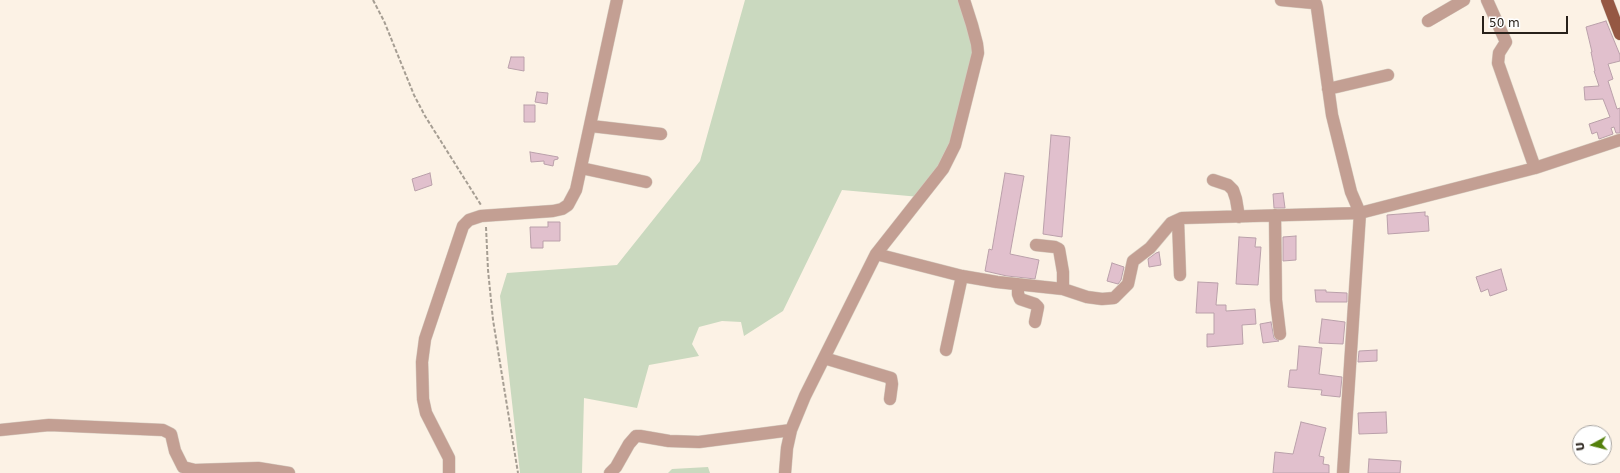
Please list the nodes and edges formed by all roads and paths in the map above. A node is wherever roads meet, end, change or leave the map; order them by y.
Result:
1 (617, 0) edge
2 (964, 0) edge
3 (1281, 0) edge
4 (1464, 0) edge
5 (1487, 0) edge
6 (1607, 0) edge
7 (1428, 21) dead end
8 (1620, 34) edge
9 (1388, 75) dead end
10 (1328, 89) junction
11 (591, 126) junction
12 (661, 134) dead end
13 (1620, 140) edge
14 (581, 168) junction
15 (1535, 168) junction
16 (1213, 180) dead end
17 (646, 182) dead end
18 (1360, 213) junction
19 (1275, 215) junction
20 (1239, 217) junction
21 (1178, 220) junction
22 (1036, 245) dead end
23 (876, 254) junction
24 (1180, 275) dead end
25 (962, 276) junction
26 (1018, 284) junction
27 (1063, 289) junction
28 (1035, 322) dead end
29 (1280, 334) dead end
30 (946, 350) dead end
31 (824, 358) junction
32 (890, 399) dead end
33 (0, 430) edge
34 (791, 430) junction
35 (183, 470) edge
36 (289, 473) edge
37 (448, 473) edge
38 (610, 473) edge
39 (784, 473) edge
40 (1343, 473) edge

1 - 11 street
2 - 23 street
3 - 10 street
4 - 7 street
5 - 15 street
6 - 8 main road
9 - 10 street
10 - 18 street
11 - 12 street
11 - 14 street
13 - 15 street
14 - 17 street
14 - 37 street
15 - 18 street
16 - 20 street
18 - 19 street
18 - 40 street
19 - 20 street
19 - 29 street
20 - 21 street
21 - 24 street
21 - 27 street
22 - 27 street
23 - 25 street
23 - 31 street
25 - 26 street
25 - 30 street
26 - 27 street
26 - 28 street
31 - 32 street
31 - 34 street
33 - 35 street
34 - 38 street
34 - 39 street
35 - 36 street

